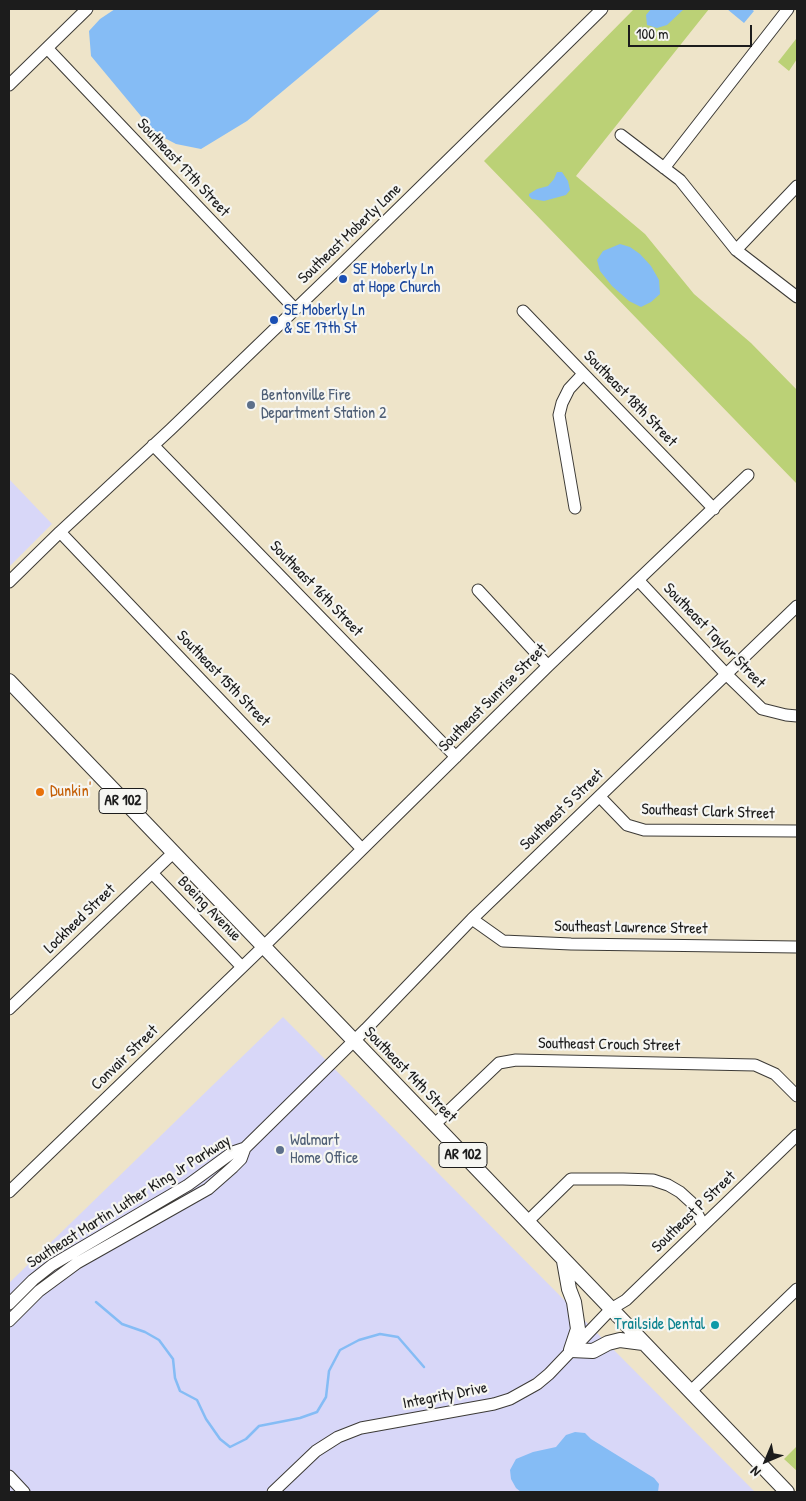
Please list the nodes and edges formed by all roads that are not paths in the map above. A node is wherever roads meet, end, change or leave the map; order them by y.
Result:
1 (87, 9) edge
2 (602, 9) edge
3 (788, 9) edge
4 (47, 48) junction
5 (9, 85) edge
6 (621, 135) dead end
7 (664, 168) junction
8 (797, 186) edge
9 (736, 250) junction
10 (795, 292) edge
11 (295, 309) junction
12 (523, 311) dead end
13 (583, 374) junction
14 (153, 445) junction
15 (748, 475) dead end
16 (575, 508) dead end
17 (714, 508) junction
18 (60, 532) junction
19 (639, 581) junction
20 (9, 582) edge
21 (478, 590) dead end
22 (797, 606) edge
23 (548, 666) junction
24 (726, 674) junction
25 (9, 681) edge
26 (797, 716) edge
27 (456, 757) junction
28 (600, 797) junction
29 (797, 831) edge
30 (362, 849) junction
31 (173, 853) junction
32 (152, 873) junction
33 (472, 919) junction
34 (263, 947) junction
35 (797, 947) edge
36 (242, 967) junction
37 (9, 1009) edge
38 (353, 1041) junction
39 (797, 1096) edge
40 (434, 1125) junction
41 (797, 1135) edge
42 (245, 1148) junction
43 (9, 1192) edge
44 (528, 1222) junction
45 (703, 1225) junction
46 (564, 1261) junction
47 (797, 1288) edge
48 (9, 1304) edge
49 (611, 1309) junction
50 (9, 1321) edge
51 (643, 1343) junction
52 (571, 1350) junction
53 (690, 1392) junction
54 (9, 1476) edge
55 (24, 1492) edge
56 (273, 1492) edge
57 (787, 1492) edge

1 - 4 street
2 - 11 street, Southeast Moberly Lane
3 - 7 street
4 - 5 street
4 - 11 street, Southeast 17th Street
6 - 7 street
7 - 9 street
8 - 9 street
9 - 10 street
11 - 14 street, Southeast Moberly Lane
12 - 13 street, Southeast 18th Street
13 - 16 street
13 - 17 street, Southeast 18th Street
14 - 18 street, Southeast Moberly Lane
14 - 27 street, Southeast 16th Street
15 - 17 street, Southeast Sunrise Street
17 - 19 street, Southeast Sunrise Street
18 - 20 street, Southeast Moberly Lane
18 - 30 street, Southeast 15th Street
19 - 23 street, Southeast Sunrise Street
19 - 24 street, Southeast Taylor Street
21 - 23 street
22 - 24 street, Southeast S Street
23 - 27 street, Southeast Sunrise Street
24 - 26 street, Southeast Taylor Street
24 - 28 street, Southeast S Street
25 - 31 main road, Southeast 14th Street / AR 102
27 - 30 street, Southeast Sunrise Street
28 - 29 street, Southeast Clark Street
28 - 33 street, Southeast S Street
30 - 34 street, Southeast Sunrise Street
31 - 32 street, Lockheed Street
31 - 34 main road, Southeast 14th Street / AR 102
32 - 36 street, Boeing Avenue
32 - 37 street, Lockheed Street
33 - 35 street, Southeast Lawrence Street
33 - 38 street, Southeast S Street
34 - 36 street, Convair Street
34 - 38 main road, Southeast 14th Street / AR 102
36 - 43 street, Convair Street
38 - 40 main road, Southeast 14th Street / AR 102
38 - 42 street, Southeast Martin Luther King Jr Parkway
39 - 40 street, Southeast Crouch Street
40 - 44 main road, Southeast 14th Street / AR 102
41 - 45 street, Southeast P Street
42 - 48 street, Southeast Martin Luther King Jr Parkway
42 - 50 street, Southeast Martin Luther King Jr Parkway
44 - 45 street
44 - 46 main road, Southeast 14th Street / AR 102
45 - 49 street, Southeast P Street
46 - 49 main road, Southeast 14th Street / AR 102
46 - 52 main road
47 - 53 street
49 - 51 main road, Southeast 14th Street / AR 102
49 - 52 street, Integrity Drive
51 - 52 main road
51 - 53 main road, Southeast 14th Street / AR 102
52 - 56 street, Integrity Drive
53 - 57 main road, Southeast 14th Street / AR 102
54 - 55 street

